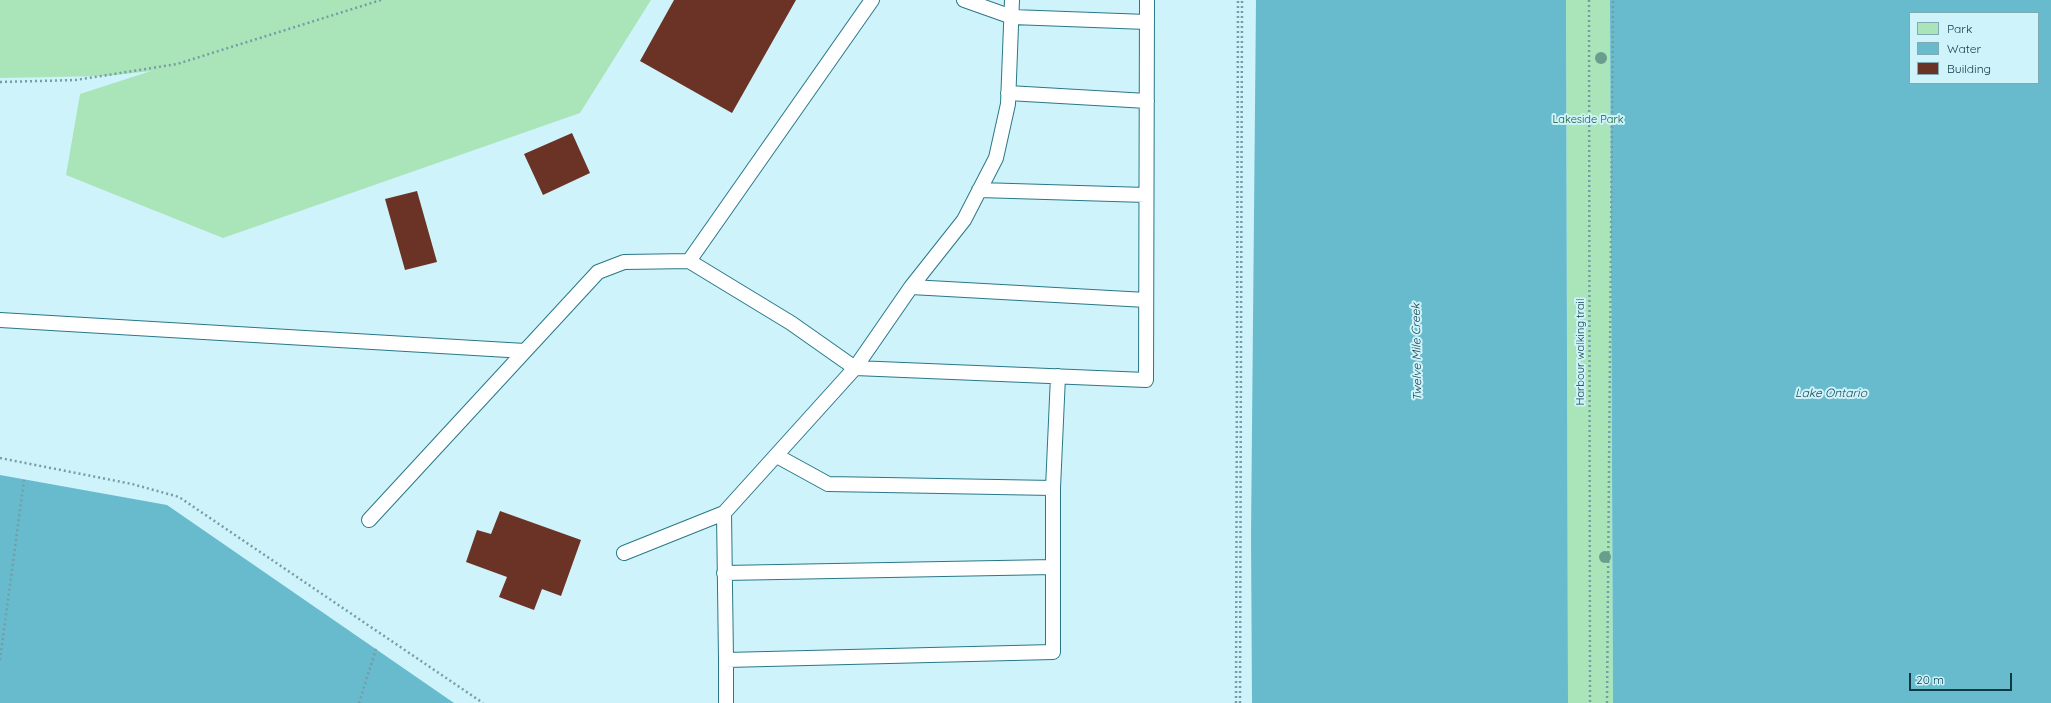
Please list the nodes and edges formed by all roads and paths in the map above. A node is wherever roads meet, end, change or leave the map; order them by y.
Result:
1 (380, 0) edge
2 (872, 0) edge
3 (964, 0) edge
4 (1012, 0) edge
5 (1147, 0) edge
6 (1238, 0) edge
7 (1242, 0) edge
8 (1589, 0) edge
9 (1614, 0) edge
10 (1012, 17) junction
11 (1147, 22) junction
12 (0, 82) edge
13 (1008, 93) junction
14 (1147, 102) junction
15 (979, 190) junction
16 (1146, 195) junction
17 (689, 261) junction
18 (911, 287) junction
19 (1146, 300) junction
20 (0, 320) edge
21 (525, 351) junction
22 (855, 368) junction
23 (1058, 376) junction
24 (777, 456) junction
25 (0, 458) edge
26 (24, 480) dead end
27 (1053, 488) junction
28 (724, 513) junction
29 (369, 520) dead end
30 (624, 553) dead end
31 (1053, 567) junction
32 (724, 573) junction
33 (376, 649) dead end
34 (0, 660) edge
35 (726, 660) junction
36 (359, 703) edge
37 (483, 703) edge
38 (726, 703) edge
39 (1236, 703) edge
40 (1240, 703) edge
41 (1590, 703) edge
42 (1607, 703) edge

1 - 12 path
2 - 17 lane
3 - 10 lane
4 - 10 lane
5 - 11 lane
6 - 39 path
7 - 40 path
8 - 41 path, Harbour walking trail
9 - 42 path
10 - 11 lane
10 - 13 lane
11 - 14 lane
13 - 14 lane
13 - 15 lane
14 - 16 lane
15 - 16 lane
15 - 18 lane
16 - 19 lane
17 - 21 lane
17 - 22 lane
18 - 19 lane
18 - 22 lane
19 - 23 lane
20 - 21 lane
21 - 29 lane
22 - 23 lane
22 - 24 lane
23 - 27 lane
24 - 27 lane
24 - 28 lane
25 - 37 path
26 - 34 path
27 - 31 lane
28 - 30 lane
28 - 32 lane
31 - 32 lane
31 - 35 lane
32 - 35 lane
33 - 36 path
35 - 38 lane

